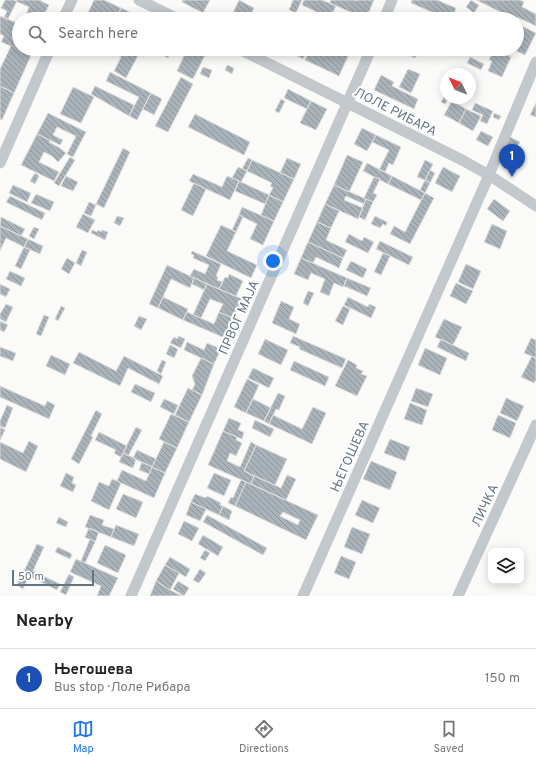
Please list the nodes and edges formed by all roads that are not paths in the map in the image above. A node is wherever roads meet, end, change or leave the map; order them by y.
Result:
1 (72, 0) edge
2 (139, 0) edge
3 (392, 0) edge
4 (66, 12) edge
5 (164, 12) edge
6 (387, 12) edge
7 (47, 56) edge
8 (253, 56) edge
9 (368, 56) edge
10 (536, 62) edge
11 (348, 102) junction
12 (0, 163) edge
13 (489, 175) junction
14 (536, 206) edge
15 (536, 425) edge
16 (131, 596) edge
17 (303, 596) edge
18 (458, 596) edge

1 - 4 street
2 - 5 street
3 - 6 street
7 - 12 street
8 - 11 street, ЛОЛЕ РИБАРА
9 - 11 street, ПРВОГ МАЈА
10 - 13 street, ЊЕГОШЕВА
11 - 13 street, ЛОЛЕ РИБАРА
11 - 16 street, ПРВОГ МАЈА
13 - 14 street, ЛОЛЕ РИБАРА
13 - 17 street, ЊЕГОШЕВА
15 - 18 street, ЛИЧКА

